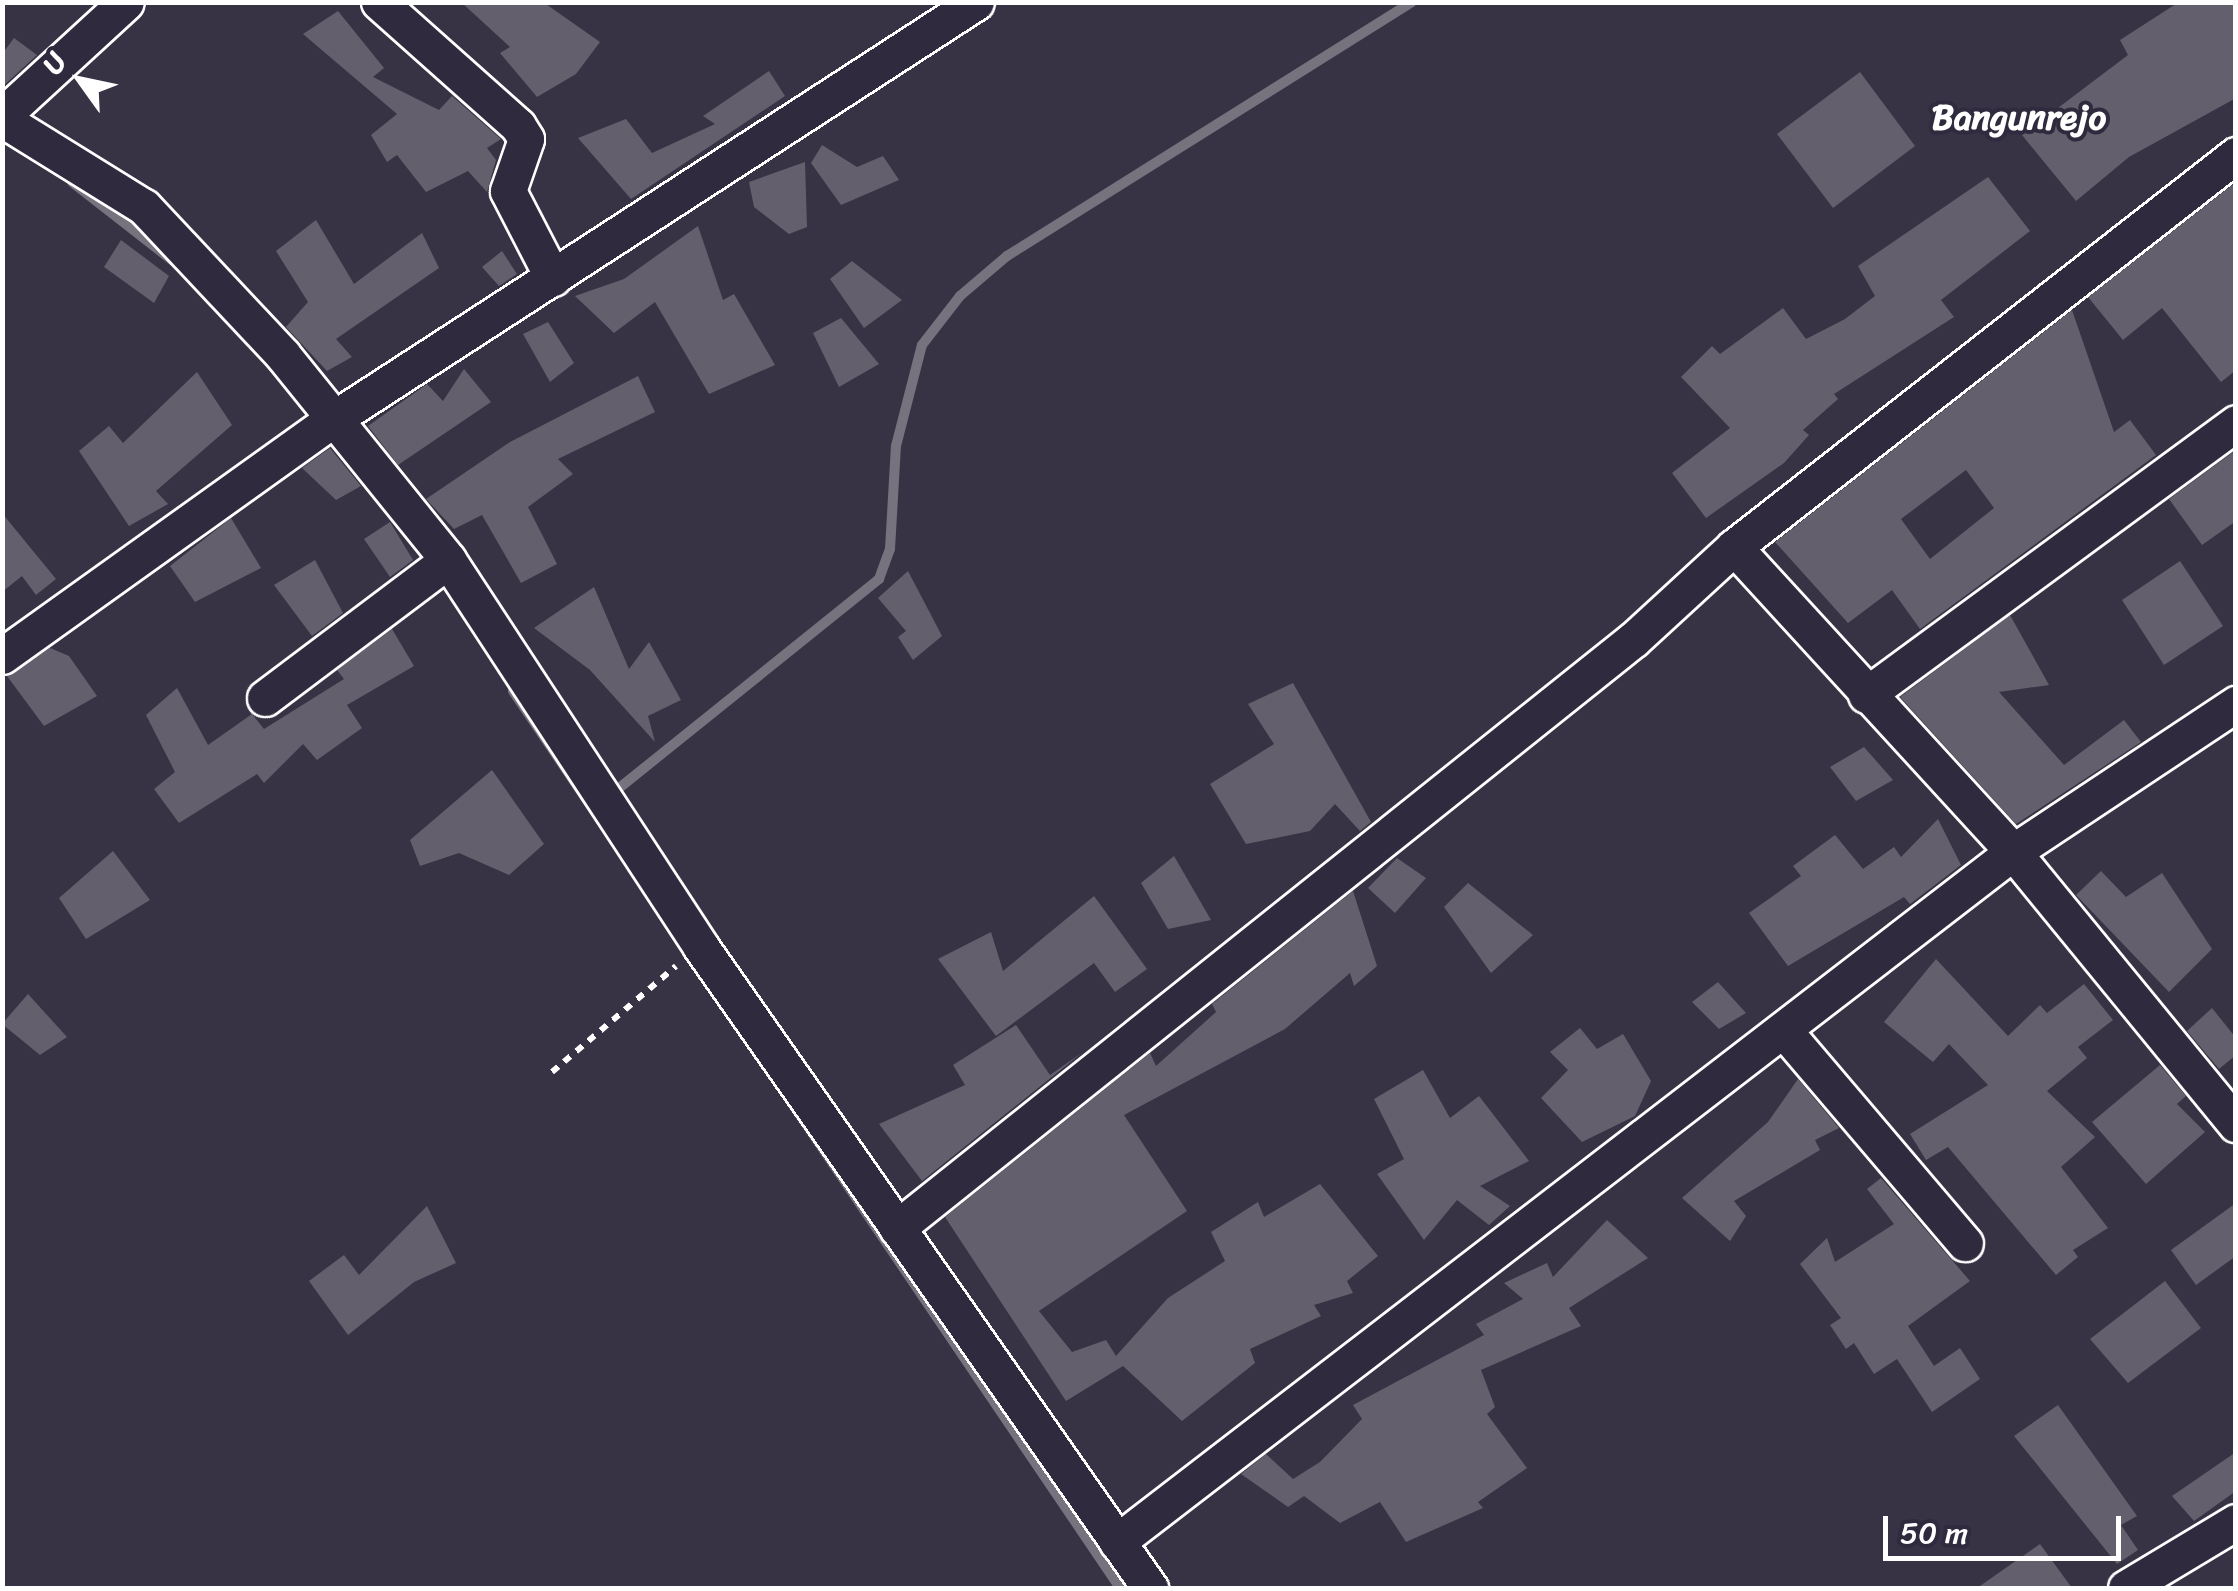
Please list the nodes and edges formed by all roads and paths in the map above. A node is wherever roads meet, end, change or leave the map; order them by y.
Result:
1 (126, 2) edge
2 (379, 2) edge
3 (976, 2) edge
4 (2, 117) edge
5 (2236, 156) edge
6 (553, 278) junction
7 (335, 418) junction
8 (2236, 423) edge
9 (1734, 547) junction
10 (439, 566) junction
11 (2, 656) edge
12 (1866, 695) junction
13 (265, 698) dead end
14 (2236, 704) edge
15 (2013, 852) junction
16 (678, 965) dead end
17 (1786, 1033) junction
18 (552, 1072) dead end
19 (2236, 1124) edge
20 (897, 1228) junction
21 (1965, 1243) dead end
22 (2236, 1522) edge
23 (1116, 1542) junction
24 (1150, 1588) edge
25 (2126, 1588) edge

1 - 4 street
2 - 6 street
3 - 6 street
4 - 7 street
5 - 9 street
6 - 7 street
7 - 10 street
7 - 11 street
8 - 12 street
9 - 12 street
9 - 20 street
10 - 13 street
10 - 20 street
12 - 15 street
14 - 15 street
15 - 17 street
15 - 19 street
16 - 18 path
17 - 21 street
17 - 23 street
20 - 23 street
22 - 25 street
23 - 24 street

